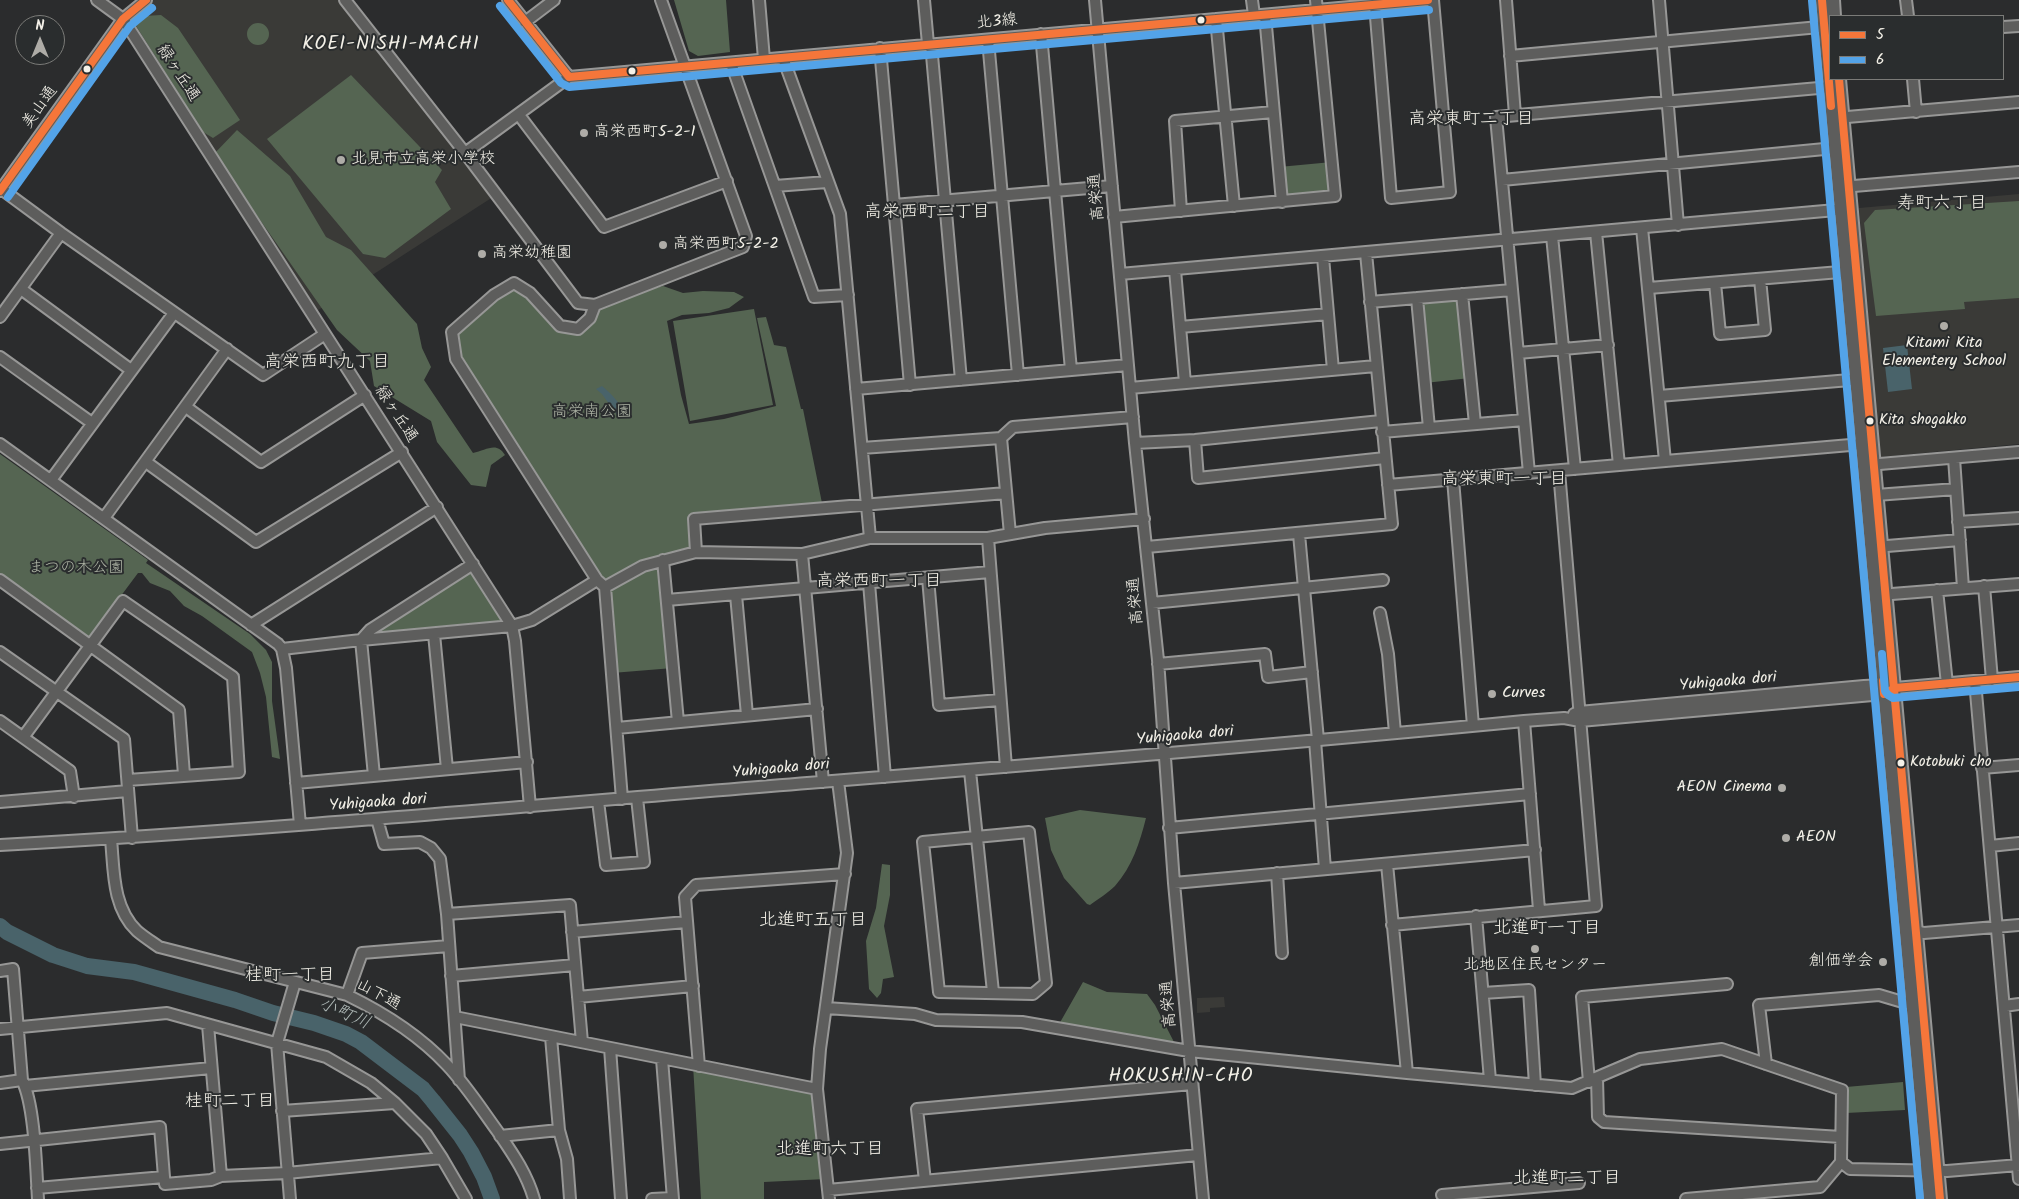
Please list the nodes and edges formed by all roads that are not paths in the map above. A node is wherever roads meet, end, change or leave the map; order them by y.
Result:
1 (97, 0) edge
2 (146, 0) edge
3 (345, 0) edge
4 (508, 0) edge
5 (554, 0) edge
6 (661, 0) edge
7 (759, 0) edge
8 (924, 0) edge
9 (1095, 0) edge
10 (1252, 0) edge
11 (1428, 0) edge
12 (1433, 0) edge
13 (1506, 0) edge
14 (1659, 0) edge
15 (1822, 0) edge
16 (1833, 0) edge
17 (1906, 0) edge
18 (1377, 3) edge
19 (1316, 5) edge
20 (1265, 15) junction
21 (1834, 15) edge
22 (1908, 15) edge
23 (1254, 16) junction
24 (123, 19) junction
25 (1216, 19) junction
26 (525, 22) junction
27 (1827, 26) edge
28 (2019, 26) edge
29 (2004, 27) edge
30 (1098, 29) junction
31 (1041, 34) junction
32 (988, 40) junction
33 (1663, 42) junction
34 (1829, 42) edge
35 (929, 44) junction
36 (880, 48) junction
37 (1510, 56) junction
38 (782, 58) junction
39 (764, 59) junction
40 (731, 62) junction
41 (685, 66) junction
42 (569, 77) junction
43 (1913, 80) edge
44 (1834, 83) edge
45 (1668, 101) junction
46 (2019, 102) edge
47 (1273, 112) junction
48 (1916, 112) junction
49 (519, 115) junction
50 (1515, 115) junction
51 (1226, 116) junction
52 (1837, 118) junction
53 (1835, 148) junction
54 (465, 154) junction
55 (1674, 163) junction
56 (2019, 172) edge
57 (1502, 180) junction
58 (727, 181) junction
59 (827, 182) junction
60 (775, 186) junction
61 (1112, 186) junction
62 (1843, 187) junction
63 (0, 189) edge
64 (1056, 190) junction
65 (1002, 195) junction
66 (945, 200) junction
67 (1282, 202) junction
68 (894, 205) junction
69 (1234, 206) junction
70 (1846, 209) junction
71 (1181, 211) junction
72 (1114, 217) junction
73 (1678, 224) junction
74 (1642, 228) junction
75 (1596, 232) junction
76 (61, 233) junction
77 (1552, 236) junction
78 (1507, 240) junction
79 (1366, 253) junction
80 (1323, 257) junction
81 (1175, 270) junction
82 (1851, 271) junction
83 (1120, 274) junction
84 (1760, 279) junction
85 (1715, 283) junction
86 (1648, 288) junction
87 (21, 289) junction
88 (1512, 290) junction
89 (1462, 294) junction
90 (848, 295) junction
91 (1417, 298) junction
92 (1370, 302) junction
93 (595, 305) junction
94 (174, 312) junction
95 (1328, 314) junction
96 (0, 318) edge
97 (1180, 327) junction
98 (325, 334) junction
99 (1608, 345) junction
100 (227, 350) junction
101 (1562, 350) junction
102 (1518, 353) junction
103 (0, 357) edge
104 (1128, 365) junction
105 (1376, 366) junction
106 (131, 370) junction
107 (1071, 370) junction
108 (1333, 370) junction
109 (1018, 375) junction
110 (1861, 379) junction
111 (961, 380) junction
112 (1185, 383) junction
113 (910, 385) junction
114 (1130, 388) junction
115 (856, 389) junction
116 (364, 395) junction
117 (1659, 396) junction
118 (186, 407) junction
119 (1132, 418) junction
120 (1524, 420) junction
121 (92, 424) junction
122 (1475, 424) junction
123 (1382, 427) junction
124 (1429, 428) junction
125 (1001, 438) junction
126 (1195, 440) junction
127 (1135, 443) junction
128 (0, 444) edge
129 (1862, 444) junction
130 (862, 448) junction
131 (402, 452) junction
132 (2019, 452) edge
133 (1385, 458) junction
134 (1954, 458) junction
135 (1666, 461) junction
136 (146, 462) junction
137 (1619, 465) junction
138 (1869, 465) junction
139 (1575, 469) junction
140 (1559, 470) junction
141 (1529, 473) junction
142 (1453, 479) junction
143 (50, 480) junction
144 (1388, 485) junction
145 (1956, 489) junction
146 (1006, 493) junction
147 (1876, 495) junction
148 (867, 504) junction
149 (437, 507) junction
150 (104, 518) junction
151 (2019, 518) edge
152 (1144, 519) junction
153 (1958, 522) junction
154 (1010, 534) junction
155 (1300, 534) junction
156 (870, 538) junction
157 (988, 538) junction
158 (1960, 540) junction
159 (1147, 547) junction
160 (1876, 547) junction
161 (696, 552) junction
162 (802, 554) junction
163 (663, 560) junction
164 (473, 564) junction
165 (990, 572) junction
166 (928, 578) junction
167 (0, 580) edge
168 (1382, 580) dead end
169 (869, 583) junction
170 (601, 584) junction
171 (2019, 584) edge
172 (1984, 586) junction
173 (806, 588) junction
174 (1305, 588) junction
175 (1963, 588) junction
176 (1937, 590) junction
177 (736, 595) junction
178 (1881, 595) junction
179 (667, 600) junction
180 (1152, 603) junction
181 (1380, 613) dead end
182 (251, 625) junction
183 (512, 626) junction
184 (434, 634) junction
185 (361, 640) junction
186 (90, 645) junction
187 (282, 649) junction
188 (0, 652) edge
189 (1158, 664) junction
190 (1312, 672) junction
191 (2019, 677) edge
192 (1992, 680) junction
193 (1975, 681) junction
194 (1947, 684) junction
195 (1888, 689) junction
196 (56, 691) junction
197 (1000, 700) junction
198 (817, 710) junction
199 (747, 715) junction
200 (1580, 716) junction
201 (0, 721) edge
202 (1524, 721) junction
203 (678, 722) junction
204 (1473, 726) junction
205 (617, 728) junction
206 (1395, 733) junction
207 (24, 736) junction
208 (1316, 740) junction
209 (1165, 754) junction
210 (527, 762) junction
211 (2019, 765) edge
212 (1006, 768) junction
213 (1982, 768) junction
214 (447, 769) junction
215 (970, 771) junction
216 (184, 775) junction
217 (374, 776) junction
218 (885, 777) junction
219 (128, 780) junction
220 (838, 781) junction
221 (823, 782) junction
222 (296, 783) junction
223 (128, 792) junction
224 (1530, 794) junction
225 (74, 797) junction
226 (637, 798) junction
227 (622, 799) junction
228 (598, 801) junction
229 (0, 802) edge
230 (530, 807) junction
231 (1321, 815) junction
232 (378, 819) junction
233 (300, 825) junction
234 (1169, 828) junction
235 (976, 836) junction
236 (132, 838) junction
237 (111, 839) junction
238 (2019, 843) edge
239 (0, 845) edge
240 (1990, 846) junction
241 (1535, 850) junction
242 (1387, 864) junction
243 (1325, 869) junction
244 (1277, 873) junction
245 (845, 874) junction
246 (1174, 883) junction
247 (1539, 910) junction
248 (446, 914) junction
249 (1476, 916) junction
250 (686, 922) junction
251 (1392, 924) junction
252 (2019, 925) edge
253 (1997, 927) junction
254 (1911, 930) junction
255 (572, 932) junction
256 (449, 946) junction
257 (1282, 954) dead end
258 (575, 965) junction
259 (0, 971) edge
260 (451, 976) junction
261 (295, 982) junction
262 (1727, 984) dead end
263 (693, 986) junction
264 (993, 992) junction
265 (1483, 993) junction
266 (347, 995) junction
267 (578, 997) junction
268 (1917, 1004) junction
269 (2019, 1004) edge
270 (2004, 1006) junction
271 (826, 1008) junction
272 (455, 1016) junction
273 (208, 1025) junction
274 (18, 1028) junction
275 (0, 1029) edge
276 (551, 1037) junction
277 (278, 1038) junction
278 (582, 1042) junction
279 (610, 1048) junction
280 (1189, 1051) junction
281 (662, 1059) junction
282 (1766, 1064) junction
283 (700, 1066) junction
284 (211, 1068) junction
285 (1406, 1073) junction
286 (459, 1080) junction
287 (1490, 1080) junction
288 (1594, 1080) junction
289 (0, 1082) edge
290 (24, 1083) junction
291 (1192, 1084) junction
292 (2015, 1084) edge
293 (1535, 1085) junction
294 (817, 1089) junction
295 (395, 1103) junction
296 (282, 1111) junction
297 (559, 1130) junction
298 (500, 1136) junction
299 (1841, 1137) junction
300 (33, 1140) junction
301 (0, 1144) edge
302 (1198, 1155) junction
303 (442, 1158) junction
304 (1841, 1162) junction
305 (2018, 1165) edge
306 (1933, 1172) junction
307 (287, 1173) junction
308 (221, 1176) junction
309 (164, 1177) junction
310 (2019, 1180) edge
311 (925, 1181) junction
312 (1579, 1183) dead end
313 (37, 1188) junction
314 (828, 1194) edge
315 (1442, 1195) dead end
316 (1492, 1195) edge
317 (1744, 1196) edge
318 (672, 1198) edge
319 (38, 1199) edge
320 (290, 1199) edge
321 (466, 1199) edge
322 (534, 1199) edge
323 (570, 1199) edge
324 (620, 1199) edge
325 (652, 1199) edge
326 (1203, 1199) edge
327 (1686, 1199) edge
328 (1930, 1199) edge
329 (1940, 1199) edge

1 - 24 street, 緑ヶ丘通
2 - 24 street, 美山通
3 - 54 street
4 - 26 street
5 - 26 street
6 - 41 street
7 - 39 street
8 - 35 street
9 - 30 street, 高栄通
10 - 23 street
11 - 18 street, 北3線
12 - 18 street
13 - 37 street
14 - 33 street
15 - 27 main road
16 - 21 main road
17 - 22 street
18 - 19 street, 北3線
19 - 20 street, 北3線
19 - 67 street
20 - 23 street, 北3線
20 - 47 street
23 - 25 street, 北3線
24 - 63 street, 美山通
24 - 98 street, 緑ヶ丘通
25 - 30 street, 北3線
25 - 51 street
26 - 42 street
27 - 33 street
27 - 34 main road
28 - 29 street
30 - 31 street, 北3線
30 - 61 street, 高栄通
31 - 32 street, 北3線
31 - 64 street
32 - 35 street, 北3線
32 - 65 street
33 - 37 street
33 - 45 street
35 - 36 street, 北3線
35 - 66 street
36 - 38 street, 北3線
36 - 68 street
37 - 50 street
38 - 39 street, 北3線
38 - 59 street
39 - 40 street, 北3線
40 - 41 street, 北3線
40 - 60 street
41 - 42 street, 北3線
41 - 58 street
42 - 49 street
43 - 48 street
44 - 45 street
44 - 52 main road
45 - 50 street
45 - 55 street
46 - 48 street
47 - 51 street
47 - 67 street
48 - 52 street
49 - 54 street
49 - 58 street
50 - 57 street
51 - 69 street
51 - 71 street
52 - 53 main road
52 - 62 main road
53 - 55 street
53 - 62 main road
54 - 93 street
55 - 57 street
55 - 73 street
56 - 62 street
57 - 78 street
58 - 93 street
59 - 60 street
59 - 90 street
60 - 90 street
61 - 64 street
61 - 72 street, 高栄通
62 - 70 main road
63 - 76 street
64 - 65 street
64 - 107 street
65 - 66 street
65 - 109 street
66 - 68 street
66 - 111 street
67 - 69 street
68 - 113 street
69 - 71 street
70 - 73 street
70 - 82 main road
71 - 72 street
72 - 83 street, 高栄通
73 - 74 street
74 - 75 street
74 - 86 street
75 - 77 street
75 - 99 street
76 - 87 street
76 - 94 street
77 - 78 street
77 - 101 street
78 - 79 street
78 - 88 street
79 - 80 street
79 - 92 street
80 - 81 street
80 - 95 street
81 - 83 street
81 - 97 street
82 - 84 street
82 - 110 main road
83 - 104 street, 高栄通
84 - 85 street
84 - 85 street
85 - 86 street
86 - 117 street
87 - 96 street
87 - 106 street
88 - 89 street
88 - 102 street
89 - 91 street
89 - 122 street
90 - 115 street
91 - 92 street
91 - 124 street
92 - 105 street
93 - 170 street
94 - 100 street
94 - 106 street
95 - 97 street
95 - 108 street
97 - 112 street
98 - 100 street
98 - 116 street, 緑ヶ丘通
99 - 101 street
99 - 137 street
100 - 118 street
101 - 102 street
101 - 139 street
102 - 120 street
103 - 121 street
104 - 107 street
104 - 114 street, 高栄通
105 - 108 street
105 - 123 street
106 - 121 street
107 - 109 street
108 - 112 street
109 - 111 street
110 - 117 street
110 - 129 main road
110 - 138 main road
111 - 113 street
112 - 114 street
113 - 115 street
114 - 119 street, 高栄通
115 - 130 street
116 - 118 street
116 - 131 street, 緑ヶ丘通
117 - 135 street
118 - 136 street
119 - 125 street
119 - 127 street, 高栄通
120 - 122 street
120 - 141 street
121 - 143 street
122 - 124 street
123 - 124 street
123 - 126 street
123 - 133 street
125 - 130 street
125 - 146 street
126 - 127 street
126 - 133 street
127 - 152 street, 高栄通
128 - 143 street
129 - 135 street
129 - 138 main road
130 - 148 street
131 - 136 street
131 - 149 street, 緑ヶ丘通
132 - 134 street
133 - 144 street
134 - 138 street
134 - 145 street
135 - 137 street
136 - 150 street
137 - 139 street
138 - 147 main road
138 - 160 main road
139 - 140 street
140 - 141 street
140 - 200 street
141 - 142 street
142 - 144 street
142 - 204 street
143 - 150 street
144 - 155 street
145 - 147 street
145 - 153 street
146 - 148 street
146 - 154 street
147 - 160 main road
148 - 156 street
148 - 161 street
149 - 164 street, 緑ヶ丘通
149 - 182 street
150 - 182 street
151 - 153 street
152 - 154 street
152 - 159 street, 高栄通
153 - 158 street
154 - 157 street
155 - 159 street
155 - 174 street
156 - 157 street
156 - 162 street
157 - 165 street
158 - 160 street
158 - 175 street
159 - 180 street, 高栄通
160 - 178 main road
161 - 162 street
161 - 163 street
162 - 173 street
163 - 170 street
163 - 179 street
164 - 183 street, 緑ヶ丘通
164 - 185 street
165 - 166 street
165 - 197 street
166 - 169 street
166 - 197 street
167 - 186 street
168 - 174 street
169 - 173 street
169 - 218 street
170 - 183 street
170 - 205 street
171 - 172 street
172 - 175 street
172 - 192 street
173 - 177 street
173 - 198 street
174 - 180 street
174 - 190 street
175 - 176 street
176 - 178 street
176 - 194 street
177 - 179 street
177 - 199 street
178 - 195 main road
179 - 203 street
180 - 189 street, 高栄通
181 - 206 street
182 - 187 street
183 - 184 street
183 - 210 street, 緑ヶ丘通
184 - 185 street
184 - 214 street
185 - 187 street
185 - 217 street
186 - 196 street
186 - 216 street
186 - 216 street
187 - 222 street
188 - 196 street
189 - 190 street
189 - 209 street, 高栄通
190 - 208 street
191 - 192 street, Yuhigaoka dori
192 - 193 street, Yuhigaoka dori
193 - 194 street, Yuhigaoka dori
193 - 213 street
194 - 195 street, Yuhigaoka dori
195 - 200 street, Yuhigaoka dori
195 - 254 main road
196 - 207 street
196 - 219 street
197 - 212 street
198 - 199 street
198 - 221 street
199 - 203 street
200 - 202 street, Yuhigaoka dori
200 - 247 street
201 - 207 street
202 - 204 street, Yuhigaoka dori
202 - 224 street
203 - 205 street
204 - 206 street, Yuhigaoka dori
205 - 227 street
206 - 208 street, Yuhigaoka dori
207 - 225 street
208 - 209 street, Yuhigaoka dori
208 - 231 street
209 - 212 street, Yuhigaoka dori
209 - 234 street, 高栄通
210 - 214 street
210 - 230 street, 緑ヶ丘通
211 - 213 street
212 - 215 street, Yuhigaoka dori
213 - 240 street
214 - 217 street
215 - 218 street, Yuhigaoka dori
215 - 235 street
216 - 219 street
217 - 222 street
218 - 220 street, Yuhigaoka dori
219 - 223 street
220 - 221 street, Yuhigaoka dori
220 - 245 street
221 - 226 street, Yuhigaoka dori
222 - 233 street
223 - 225 street
223 - 236 street
224 - 231 street
224 - 241 street
225 - 229 street
226 - 227 street, Yuhigaoka dori
226 - 228 street
227 - 228 street, Yuhigaoka dori
228 - 230 street, Yuhigaoka dori
230 - 232 street, Yuhigaoka dori
231 - 234 street
231 - 243 street
232 - 233 street, Yuhigaoka dori
232 - 248 street
233 - 236 street, Yuhigaoka dori
234 - 246 street, 高栄通
235 - 264 street
235 - 264 street
235 - 264 street
236 - 237 street, Yuhigaoka dori
237 - 239 street, Yuhigaoka dori
237 - 261 street, 山下通
238 - 240 street
240 - 253 street
241 - 242 street
241 - 247 street
242 - 243 street
242 - 251 street
243 - 244 street
244 - 246 street
244 - 257 street
245 - 250 street
245 - 271 street
246 - 280 street, 高栄通
247 - 249 street
248 - 255 street
248 - 256 street
249 - 251 street
249 - 265 street
250 - 255 street
250 - 263 street
251 - 285 street
252 - 253 street
253 - 254 street
253 - 270 street
254 - 268 main road
255 - 258 street
256 - 260 street
256 - 266 street
258 - 260 street
258 - 267 street
259 - 274 street
260 - 272 street
261 - 266 street, 山下通
261 - 277 street
262 - 288 street
263 - 267 street
263 - 283 street
265 - 287 street
265 - 293 street
266 - 286 street, 山下通
267 - 278 street
268 - 282 street
268 - 306 main road
269 - 270 street
270 - 292 street
271 - 280 street
271 - 294 street
272 - 276 street
272 - 286 street
273 - 274 street
273 - 277 street
273 - 284 street
274 - 275 street
274 - 290 street
276 - 278 street
276 - 297 street
277 - 295 street
277 - 296 street
278 - 279 street
279 - 281 street
279 - 324 street
280 - 285 street
280 - 291 street, 高栄通
281 - 283 street
281 - 318 street
282 - 288 street
282 - 299 street
283 - 294 street
284 - 290 street
284 - 308 street
285 - 287 street
286 - 298 street, 山下通
287 - 293 street
288 - 293 street
288 - 299 street
289 - 290 street
290 - 300 street
291 - 302 street, 高栄通
291 - 311 street
292 - 305 street
294 - 314 street
295 - 296 street
295 - 303 street
296 - 307 street
297 - 298 street
297 - 323 street
298 - 322 street, 山下通
299 - 304 street
300 - 301 street
300 - 309 street
300 - 313 street
302 - 311 street
302 - 326 street, 高栄通
303 - 307 street
303 - 321 street
304 - 306 street
304 - 317 street
305 - 306 street
305 - 310 street
306 - 328 main road
306 - 329 main road
307 - 308 street
307 - 320 street
308 - 309 street
309 - 313 street
311 - 314 street
312 - 316 street
313 - 319 street
315 - 316 street
317 - 327 street
318 - 325 street

